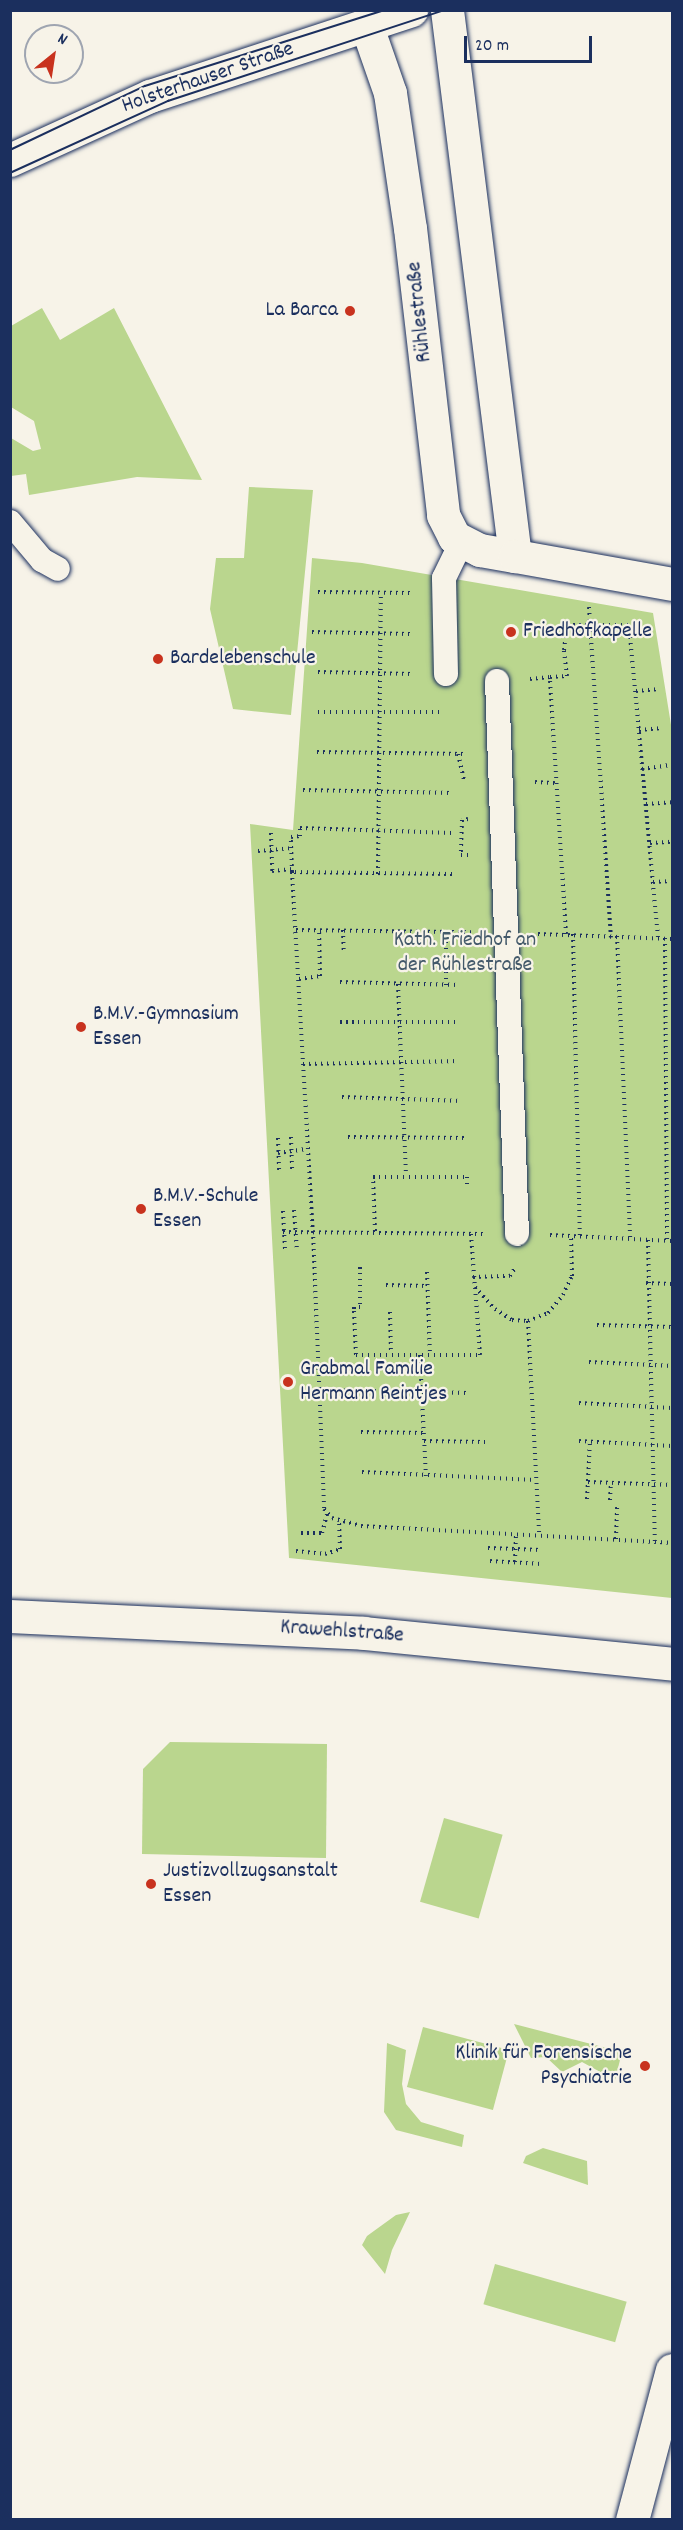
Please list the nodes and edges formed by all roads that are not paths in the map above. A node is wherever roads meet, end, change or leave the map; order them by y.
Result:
1 (411, 10) edge
2 (447, 10) edge
3 (366, 24) junction
4 (10, 160) edge
5 (10, 522) edge
6 (462, 541) junction
7 (515, 556) junction
8 (58, 569) dead end
9 (672, 584) edge
10 (446, 674) dead end
11 (497, 681) dead end
12 (517, 1234) road end
13 (10, 1616) edge
14 (672, 1664) edge
15 (672, 2370) edge
16 (632, 2520) edge

1 - 3 street, Holsterhauser Straße
2 - 7 street
3 - 4 street, Holsterhauser Straße
3 - 6 street, Rühlestraße
5 - 8 lane
6 - 7 street
6 - 10 lane
7 - 9 street
11 - 12 lane
13 - 14 street, Krawehlstraße
15 - 16 street

